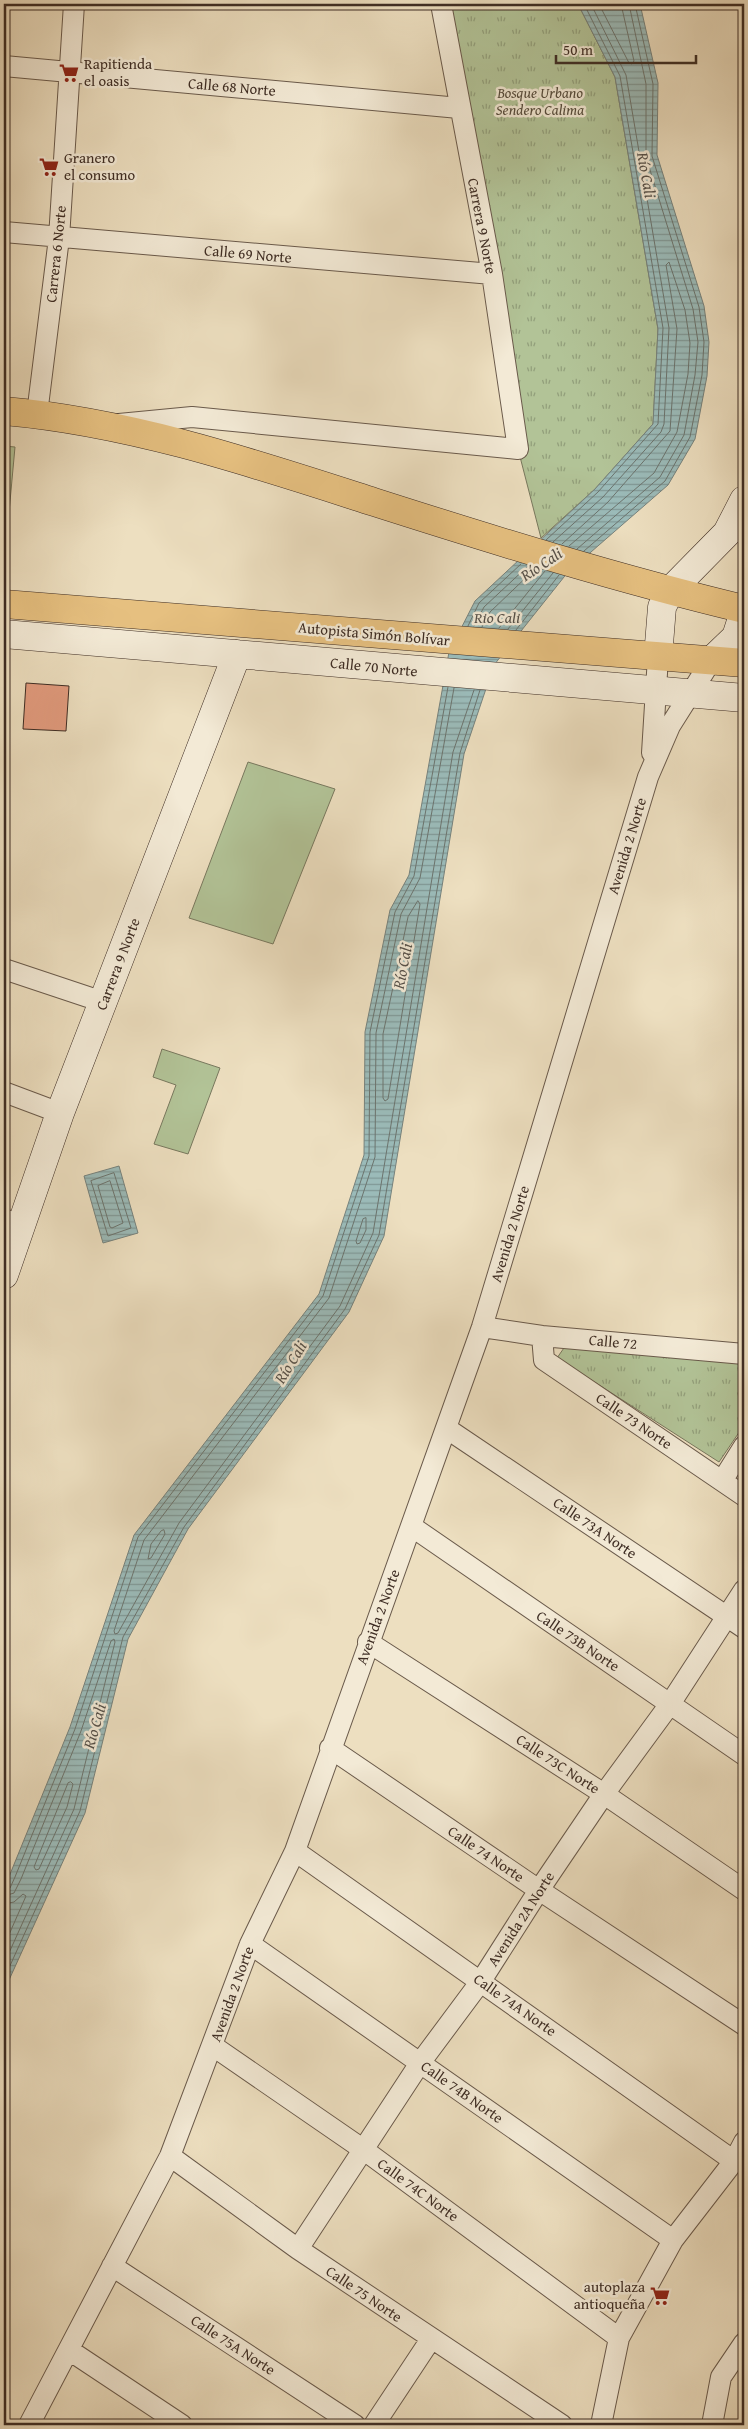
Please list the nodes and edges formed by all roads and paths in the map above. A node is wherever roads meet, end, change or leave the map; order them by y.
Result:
1 (74, 4) edge
2 (442, 4) edge
3 (4, 66) edge
4 (70, 72) junction
5 (460, 108) junction
6 (4, 232) edge
7 (59, 238) junction
8 (492, 274) junction
9 (4, 411) edge
10 (37, 414) junction
11 (106, 426) junction
12 (744, 500) edge
13 (670, 591) junction
14 (4, 604) edge
15 (744, 610) edge
16 (4, 634) edge
17 (237, 654) junction
18 (658, 657) junction
19 (711, 661) junction
20 (744, 663) edge
21 (656, 692) junction
22 (691, 694) junction
23 (744, 698) edge
24 (648, 777) junction
25 (4, 969) edge
26 (104, 1002) junction
27 (4, 1092) edge
28 (60, 1113) junction
29 (13, 1223) edge
30 (4, 1275) edge
31 (482, 1327) junction
32 (542, 1336) junction
33 (744, 1354) edge
34 (446, 1428) junction
35 (744, 1446) edge
36 (722, 1481) junction
37 (744, 1496) edge
38 (411, 1526) junction
39 (744, 1590) edge
40 (727, 1617) junction
41 (744, 1628) edge
42 (368, 1642) junction
43 (670, 1704) junction
44 (330, 1748) junction
45 (744, 1754) edge
46 (604, 1794) junction
47 (295, 1851) junction
48 (539, 1890) junction
49 (744, 1890) edge
50 (250, 1944) junction
51 (481, 1981) junction
52 (744, 2025) edge
53 (213, 2046) junction
54 (420, 2063) junction
55 (744, 2142) edge
56 (364, 2150) junction
57 (170, 2156) junction
58 (734, 2161) junction
59 (674, 2240) junction
60 (298, 2249) junction
61 (112, 2266) junction
62 (619, 2338) junction
63 (431, 2339) junction
64 (744, 2343) edge
65 (69, 2350) junction
66 (29, 2425) edge
67 (182, 2425) edge
68 (354, 2425) edge
69 (374, 2425) edge
70 (562, 2425) edge
71 (601, 2425) edge
72 (712, 2425) edge

1 - 4 street, Carrera 6 Norte
2 - 5 street, Carrera 9 Norte
3 - 4 street, Calle 68 Norte
4 - 5 street, Calle 68 Norte
4 - 7 street, Carrera 6 Norte
5 - 8 street, Carrera 9 Norte
6 - 7 street, Calle 69 Norte
7 - 8 street, Calle 69 Norte
7 - 10 street, Carrera 6 Norte
8 - 11 street, Carrera 9 Norte
9 - 10 main road
10 - 11 main road
11 - 13 main road
12 - 13 street
13 - 15 main road
13 - 18 street
14 - 18 main road, Autopista Simón Bolívar
15 - 19 street
16 - 17 street, Calle 70 Norte
17 - 21 street, Calle 70 Norte
17 - 26 street, Carrera 9 Norte
18 - 19 main road, Autopista Simón Bolívar
18 - 21 street
19 - 20 main road, Autopista Simón Bolívar
19 - 22 street
21 - 22 street, Calle 70 Norte
21 - 24 street, Avenida 2 Norte
22 - 23 street, Calle 70 Norte
22 - 24 street, Avenida 2 Norte
24 - 31 street, Avenida 2 Norte
25 - 26 street
26 - 28 street, Carrera 9 Norte
27 - 28 street
28 - 29 street, Carrera 9 Norte
29 - 30 street, Carrera 9 Norte
31 - 32 street, Calle 72
31 - 34 street, Avenida 2 Norte
32 - 33 street, Calle 72
32 - 36 street, Calle 73 Norte
34 - 38 street, Avenida 2 Norte
34 - 40 street, Calle 73A Norte
35 - 36 street
36 - 37 street, Calle 73 Norte
38 - 42 street, Avenida 2 Norte
38 - 43 street, Calle 73B Norte
39 - 40 street, Avenida 2A Norte
40 - 41 street, Calle 73A Norte
40 - 43 street, Avenida 2A Norte
42 - 44 street, Avenida 2 Norte
42 - 46 street, Calle 73C Norte
43 - 45 street, Calle 73B Norte
43 - 46 street, Avenida 2A Norte
44 - 47 street, Avenida 2 Norte
44 - 48 street, Calle 74 Norte
46 - 48 street, Avenida 2A Norte
46 - 49 street, Calle 73C Norte
47 - 50 street, Avenida 2 Norte
47 - 51 street, Calle 74A Norte
48 - 51 street, Avenida 2A Norte
48 - 52 street, Calle 74 Norte
50 - 53 street, Avenida 2 Norte
50 - 54 street, Calle 74B Norte
51 - 54 street, Avenida 2A Norte
51 - 58 street, Calle 74A Norte
53 - 56 street, Calle 74C Norte
53 - 57 street, Avenida 2 Norte
54 - 56 street, Avenida 2A Norte
54 - 59 street, Calle 74B Norte
55 - 58 street
56 - 60 street, Avenida 2A Norte
56 - 62 street, Calle 74C Norte
57 - 60 street, Calle 75 Norte
57 - 61 street, Avenida 2 Norte
58 - 59 street
59 - 62 street
60 - 63 street, Calle 75 Norte
61 - 65 street, Avenida 2 Norte
61 - 68 street, Calle 75A Norte
62 - 71 street
63 - 69 street
63 - 70 street, Calle 75 Norte
64 - 72 street
65 - 66 street, Avenida 2 Norte
65 - 67 street

